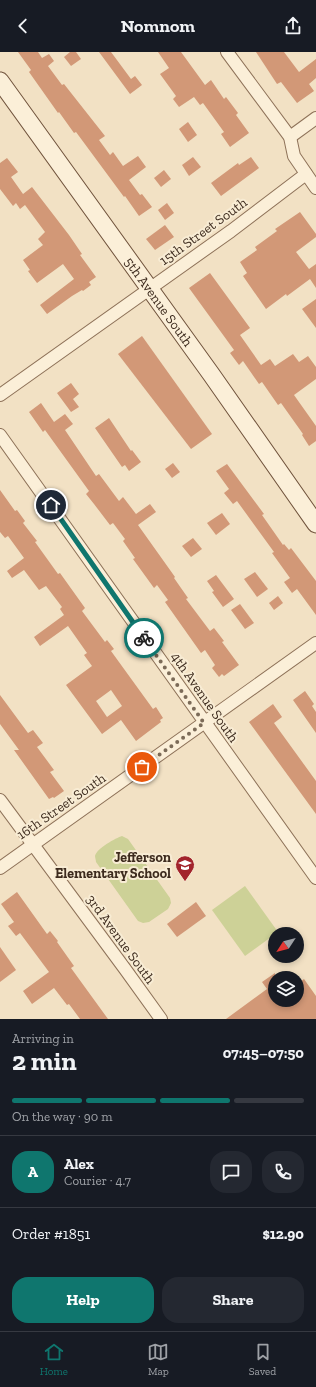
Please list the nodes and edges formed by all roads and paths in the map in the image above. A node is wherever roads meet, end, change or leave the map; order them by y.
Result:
1 (227, 52) edge
2 (0, 81) edge
3 (316, 118) edge
4 (290, 137) junction
5 (306, 174) junction
6 (316, 188) edge
7 (149, 289) junction
8 (0, 395) edge
9 (0, 435) edge
10 (316, 524) edge
11 (316, 643) edge
12 (204, 723) junction
13 (0, 800) edge
14 (33, 844) junction
15 (0, 868) edge
16 (316, 878) edge
17 (161, 1019) edge

1 - 4 street
2 - 7 street, 5th Avenue South
3 - 4 street
4 - 5 street
5 - 6 street
5 - 7 street, 15th Street South
7 - 8 street, 15th Street South
7 - 10 street, 5th Avenue South
9 - 12 street, 4th Avenue South
11 - 12 street, 16th Street South
12 - 14 street, 16th Street South
12 - 16 street, 4th Avenue South
13 - 14 street, 3rd Avenue South
14 - 15 street, 16th Street South
14 - 17 street, 3rd Avenue South

